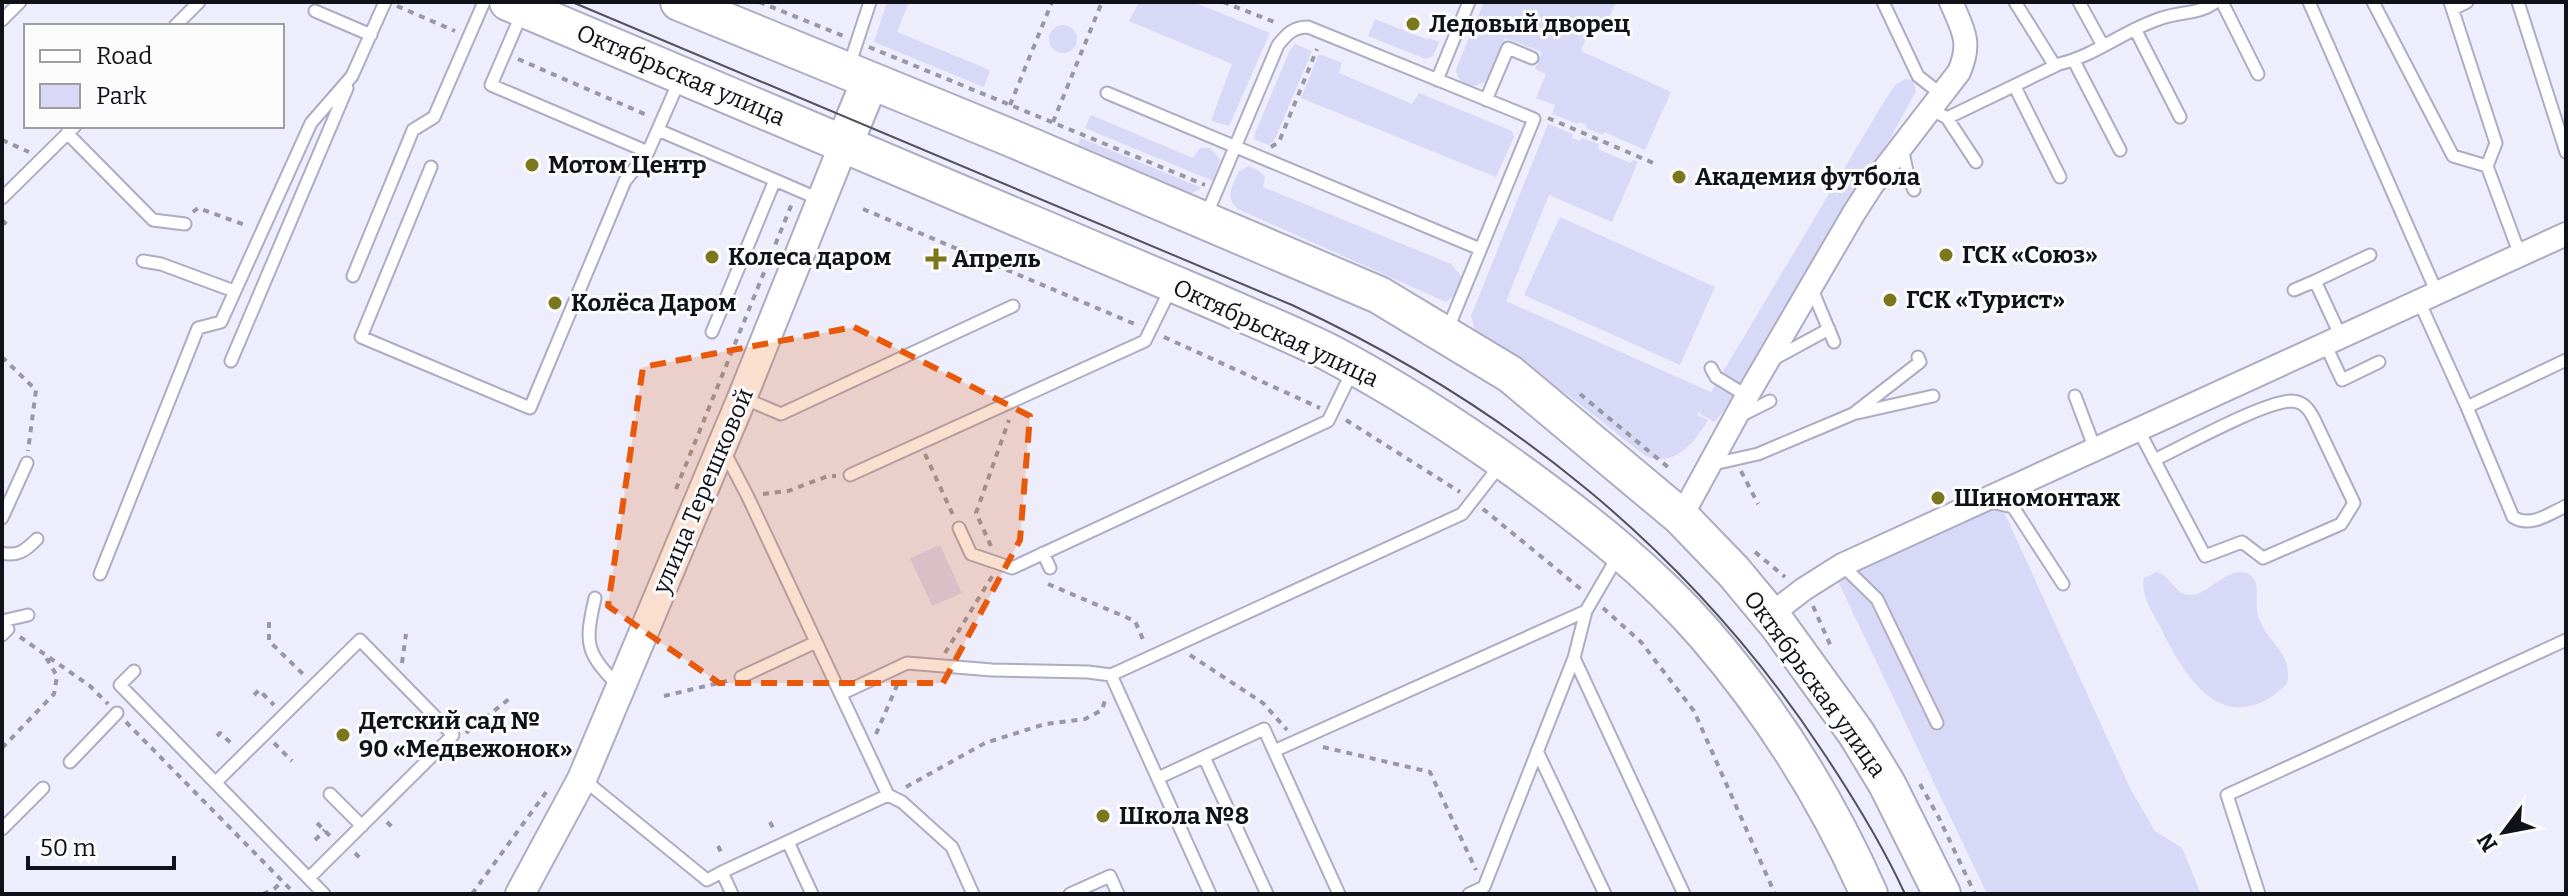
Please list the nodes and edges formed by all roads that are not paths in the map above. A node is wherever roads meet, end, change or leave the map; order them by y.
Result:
1 (20, 2) edge
2 (199, 2) edge
3 (386, 2) edge
4 (484, 2) edge
5 (679, 2) edge
6 (870, 2) edge
7 (1469, 2) edge
8 (1883, 2) edge
9 (1951, 2) edge
10 (2015, 2) edge
11 (2079, 2) edge
12 (2216, 2) edge
13 (2222, 2) edge
14 (2309, 2) edge
15 (2373, 2) edge
16 (2467, 2) edge
17 (2518, 2) edge
18 (516, 5) edge
19 (2452, 5) edge
20 (315, 11) dead end
21 (2, 20) edge
22 (177, 24) edge
23 (2135, 29) junction
24 (371, 35) junction
25 (2102, 44) junction
26 (1532, 58) dead end
27 (2074, 61) junction
28 (858, 65) junction
29 (2055, 66) junction
30 (2258, 74) dead end
31 (681, 75) junction
32 (352, 76) junction
33 (1437, 80) junction
34 (2015, 87) junction
35 (1107, 93) dead end
36 (1486, 100) junction
37 (1940, 107) junction
38 (2180, 117) dead end
39 (659, 126) junction
40 (71, 130) edge
41 (844, 144) junction
42 (1902, 146) junction
43 (1234, 148) junction
44 (2120, 150) dead end
45 (648, 152) junction
46 (2566, 152) edge
47 (1976, 162) dead end
48 (2487, 166) junction
49 (431, 167) dead end
50 (2060, 177) dead end
51 (775, 180) junction
52 (1914, 190) dead end
53 (810, 195) junction
54 (2, 198) edge
55 (1204, 220) junction
56 (185, 224) road end
57 (2566, 234) edge
58 (1480, 249) junction
59 (2370, 255) dead end
60 (2520, 255) junction
61 (143, 261) dead end
62 (353, 276) dead end
63 (2315, 281) junction
64 (1173, 284) junction
65 (1811, 286) junction
66 (2294, 290) dead end
67 (234, 291) junction
68 (2428, 297) junction
69 (1013, 306) dead end
70 (1829, 329) junction
71 (712, 332) dead end
72 (1445, 335) junction
73 (2333, 341) junction
74 (1834, 342) dead end
75 (1918, 357) dead end
76 (2566, 360) edge
77 (231, 361) dead end
78 (2379, 362) dead end
79 (1766, 363) junction
80 (1354, 367) junction
81 (1711, 368) dead end
82 (1747, 396) junction
83 (1933, 396) dead end
84 (2075, 396) dead end
85 (742, 398) junction
86 (1770, 401) dead end
87 (2467, 407) junction
88 (1853, 414) junction
89 (1734, 419) junction
90 (2138, 429) junction
91 (721, 447) junction
92 (2095, 449) junction
93 (2154, 460) junction
94 (1503, 461) junction
95 (27, 463) road end
96 (1708, 465) junction
97 (850, 475) road end
98 (1982, 500) junction
99 (2566, 506) edge
100 (1681, 517) junction
101 (2, 518) edge
102 (959, 528) road end
103 (37, 539) dead end
104 (1620, 552) junction
105 (2, 553) edge
106 (1043, 553) junction
107 (1842, 565) junction
108 (1050, 568) dead end
109 (100, 574) dead end
110 (2063, 584) dead end
111 (595, 598) dead end
112 (1586, 611) junction
113 (28, 615) dead end
114 (1770, 615) junction
115 (4, 627) edge
116 (2566, 640) edge
117 (816, 642) junction
118 (1574, 658) junction
119 (134, 671) dead end
120 (1111, 675) junction
121 (741, 677) road end
122 (620, 688) junction
123 (841, 694) junction
124 (117, 713) road end
125 (1937, 723) dead end
126 (1274, 751) junction
127 (1537, 751) junction
128 (1204, 757) junction
129 (70, 762) dead end
130 (1158, 778) junction
131 (582, 779) junction
132 (216, 782) junction
133 (43, 788) dead end
134 (330, 794) dead end
135 (888, 795) junction
136 (362, 826) junction
137 (2, 829) edge
138 (788, 842) junction
139 (722, 872) junction
140 (309, 878) junction
141 (324, 894) edge
142 (520, 894) edge
143 (732, 894) edge
144 (812, 894) edge
145 (973, 894) edge
146 (1070, 894) edge
147 (1118, 894) edge
148 (1210, 894) edge
149 (1267, 894) edge
150 (1339, 894) edge
151 (1469, 894) edge
152 (1605, 894) edge
153 (1684, 894) edge
154 (1869, 894) edge
155 (1942, 894) edge
156 (2259, 894) edge

1 - 21 lane
2 - 22 lane
3 - 24 lane
4 - 62 lane
5 - 28 main road, Октябрьская улица
6 - 28 lane
7 - 33 lane
8 - 37 lane
9 - 37 street
10 - 29 lane
11 - 25 lane
12 - 23 lane
13 - 30 lane
14 - 68 lane
15 - 48 lane
16 - 19 lane
17 - 46 lane
18 - 31 main road, Октябрьская улица
18 - 45 lane
19 - 48 lane
20 - 24 lane
23 - 25 lane
23 - 38 lane
24 - 32 lane
25 - 27 lane
26 - 36 lane
27 - 29 lane
27 - 44 lane
28 - 41 main road, улица Терешковой
28 - 55 main road, Октябрьская улица
29 - 34 lane
31 - 39 lane
31 - 41 main road, Октябрьская улица
32 - 67 lane
32 - 77 lane
33 - 36 lane
33 - 43 lane
34 - 37 lane
34 - 50 lane
35 - 43 lane
36 - 58 lane
37 - 42 street
37 - 47 lane
39 - 45 lane
39 - 51 lane
40 - 54 lane
40 - 56 lane
41 - 53 street, улица Терешковой
41 - 64 main road, Октябрьская улица
42 - 52 lane
42 - 65 street
43 - 55 lane
43 - 58 lane
45 - 49 lane
48 - 60 lane
51 - 53 lane
51 - 71 lane
53 - 85 street, улица Терешковой
55 - 72 main road, Октябрьская улица
57 - 60 street
58 - 72 lane
59 - 63 lane
60 - 68 street
61 - 67 lane
63 - 66 lane
63 - 73 lane
64 - 80 main road, Октябрьская улица
64 - 97 lane
65 - 70 lane
65 - 79 street
67 - 109 lane
68 - 73 street
68 - 87 lane
69 - 85 lane
70 - 74 lane
70 - 79 lane
72 - 100 main road, Октябрьская улица
73 - 78 lane
73 - 90 street
75 - 88 lane
76 - 87 lane
79 - 82 street
80 - 94 main road, Октябрьская улица
80 - 106 lane
81 - 82 lane
82 - 89 street
83 - 88 lane
84 - 92 lane
85 - 91 street, улица Терешковой
86 - 89 lane
87 - 99 lane
88 - 96 lane
89 - 96 street
90 - 92 street
90 - 93 lane
91 - 117 lane
91 - 122 street, улица Терешковой
92 - 98 street
93 - 93 lane
94 - 104 main road, Октябрьская улица
94 - 120 lane
95 - 101 lane
96 - 100 street
98 - 107 street
98 - 110 lane
100 - 114 main road, Октябрьская улица
102 - 106 lane
103 - 105 lane
104 - 112 lane
104 - 154 main road, Октябрьская улица
106 - 108 lane
107 - 114 street
107 - 125 lane
111 - 122 lane
112 - 118 lane
112 - 126 lane
113 - 115 lane
114 - 155 main road, Октябрьская улица
116 - 156 lane
117 - 121 lane
117 - 123 lane
118 - 127 lane
118 - 153 lane
119 - 132 lane
120 - 123 lane
120 - 130 lane
122 - 131 street, улица Терешковой
123 - 135 lane
124 - 129 lane
126 - 128 lane
126 - 150 lane
127 - 151 lane
127 - 152 lane
128 - 130 lane
128 - 149 lane
130 - 148 lane
131 - 139 lane
131 - 142 street, улица Терешковой
132 - 136 lane
132 - 140 lane
133 - 137 lane
134 - 136 lane
135 - 138 lane
135 - 145 lane
136 - 140 lane
138 - 139 lane
138 - 144 lane
139 - 143 lane
140 - 141 lane
146 - 147 lane

